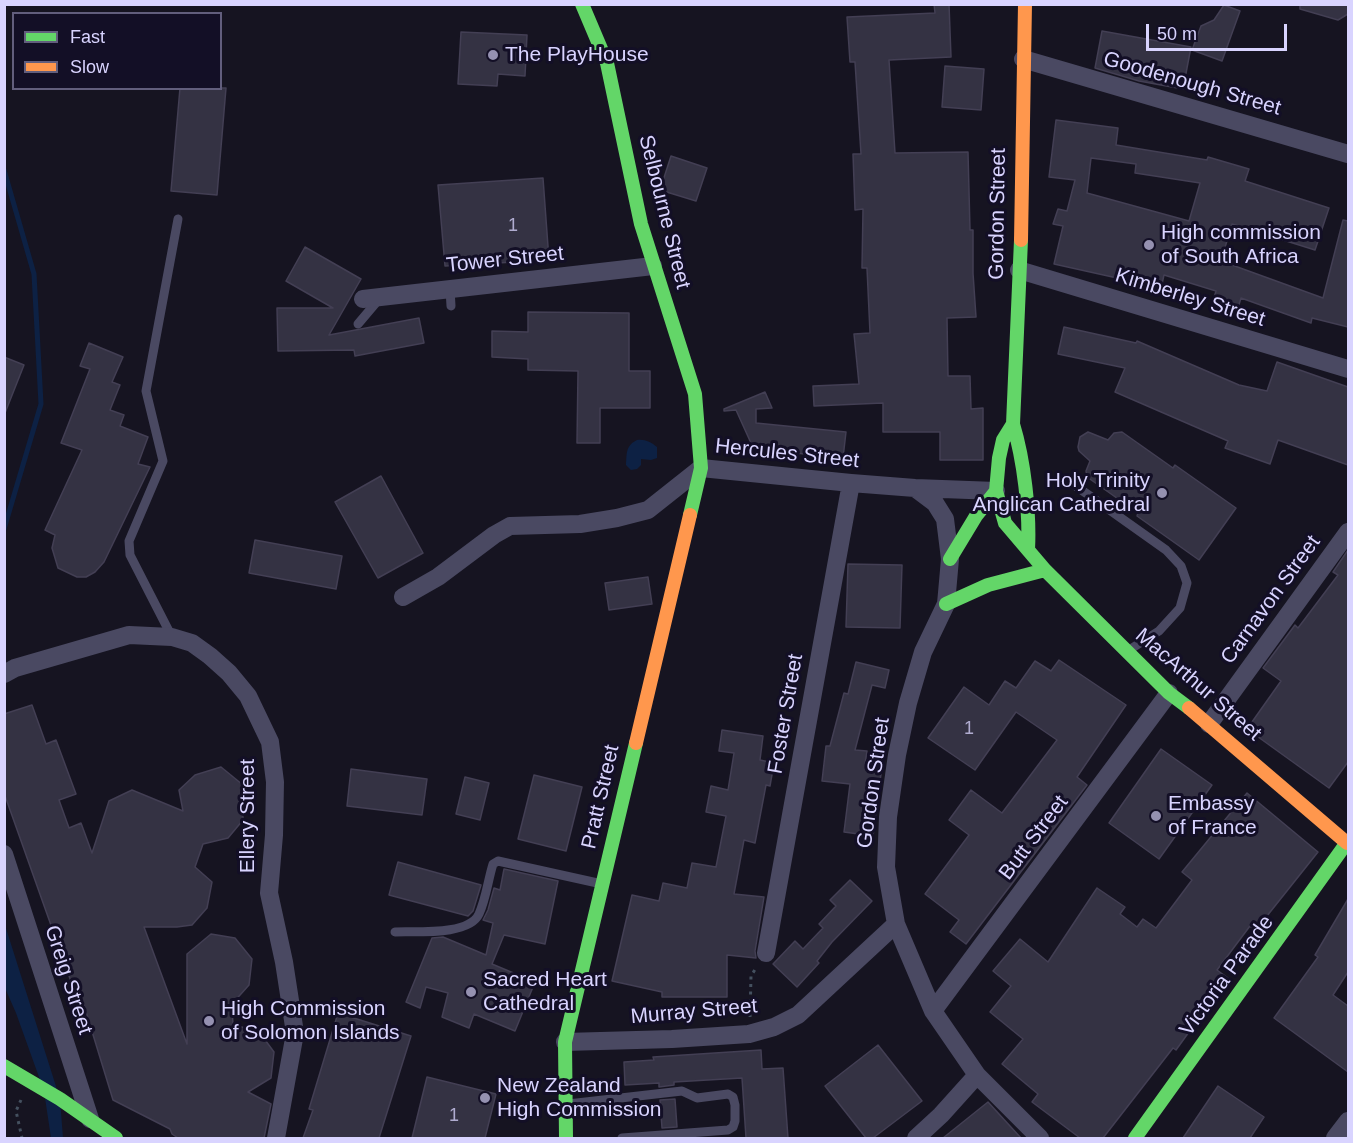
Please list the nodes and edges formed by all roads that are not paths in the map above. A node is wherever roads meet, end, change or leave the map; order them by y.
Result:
1 (1025, 4) edge
2 (587, 5) edge
3 (1023, 58) junction
4 (1348, 154) edge
5 (178, 219) dead end
6 (653, 266) junction
7 (1019, 270) junction
8 (382, 296) junction
9 (363, 298) dead end
10 (358, 324) dead end
11 (1348, 369) edge
12 (1013, 424) junction
13 (701, 468) junction
14 (1066, 479) dead end
15 (851, 483) junction
16 (915, 488) junction
17 (996, 491) junction
18 (1348, 532) edge
19 (1028, 550) junction
20 (950, 559) junction
21 (1045, 570) junction
22 (403, 597) dead end
23 (946, 604) junction
24 (172, 637) junction
25 (1127, 651) junction
26 (4, 674) edge
27 (1169, 693) junction
28 (1209, 724) junction
29 (1348, 842) edge
30 (4, 854) edge
31 (602, 884) junction
32 (896, 924) junction
33 (395, 932) dead end
34 (766, 953) dead end
35 (933, 1011) junction
36 (565, 1042) junction
37 (4, 1066) edge
38 (977, 1075) junction
39 (565, 1104) junction
40 (90, 1119) junction
41 (1348, 1121) edge
42 (1137, 1137) edge
43 (117, 1138) edge
44 (276, 1138) edge
45 (566, 1138) edge
46 (622, 1138) edge
47 (916, 1138) edge
48 (1040, 1138) edge
49 (1335, 1138) edge

1 - 3 main road, Gordon Street
2 - 6 main road, Selbourne Street
3 - 4 street, Goodenough Street
3 - 7 main road, Gordon Street
5 - 24 lane
6 - 8 street, Tower Street
6 - 13 main road, Selbourne Street
7 - 11 street, Kimberley Street
7 - 12 main road, Gordon Street
8 - 9 street, Tower Street
8 - 10 lane
12 - 17 main road, MacArthur Street
12 - 19 main road
13 - 15 street, Hercules Street
13 - 22 street, Hercules Street
13 - 31 main road, Pratt Street
14 - 25 lane
15 - 16 street, Hercules Street
15 - 34 street, Foster Street
16 - 17 street
16 - 20 street, Gordon Street
17 - 19 main road, MacArthur Street
17 - 20 main road
18 - 28 street, Carnavon Street
19 - 21 main road, MacArthur Street
20 - 23 street, Gordon Street
21 - 23 main road
21 - 25 main road, MacArthur Street
23 - 32 street, Gordon Street
24 - 26 street, Ellery Street
24 - 44 street, Ellery Street
25 - 27 main road, MacArthur Street
27 - 28 main road, MacArthur Street
27 - 35 street, Butt Street
28 - 29 main road, MacArthur Street
29 - 42 main road, Victoria Parade
30 - 40 street, Greig Street
31 - 33 lane
31 - 36 main road, Pratt Street
32 - 35 street, Gordon Street
32 - 36 street, Murray Street
35 - 38 street, Gordon Street
36 - 39 main road, Pratt Street
37 - 40 main road
38 - 47 street
38 - 48 street, Gordon Street
39 - 45 main road, Pratt Street
39 - 46 lane
40 - 43 main road
41 - 49 street

